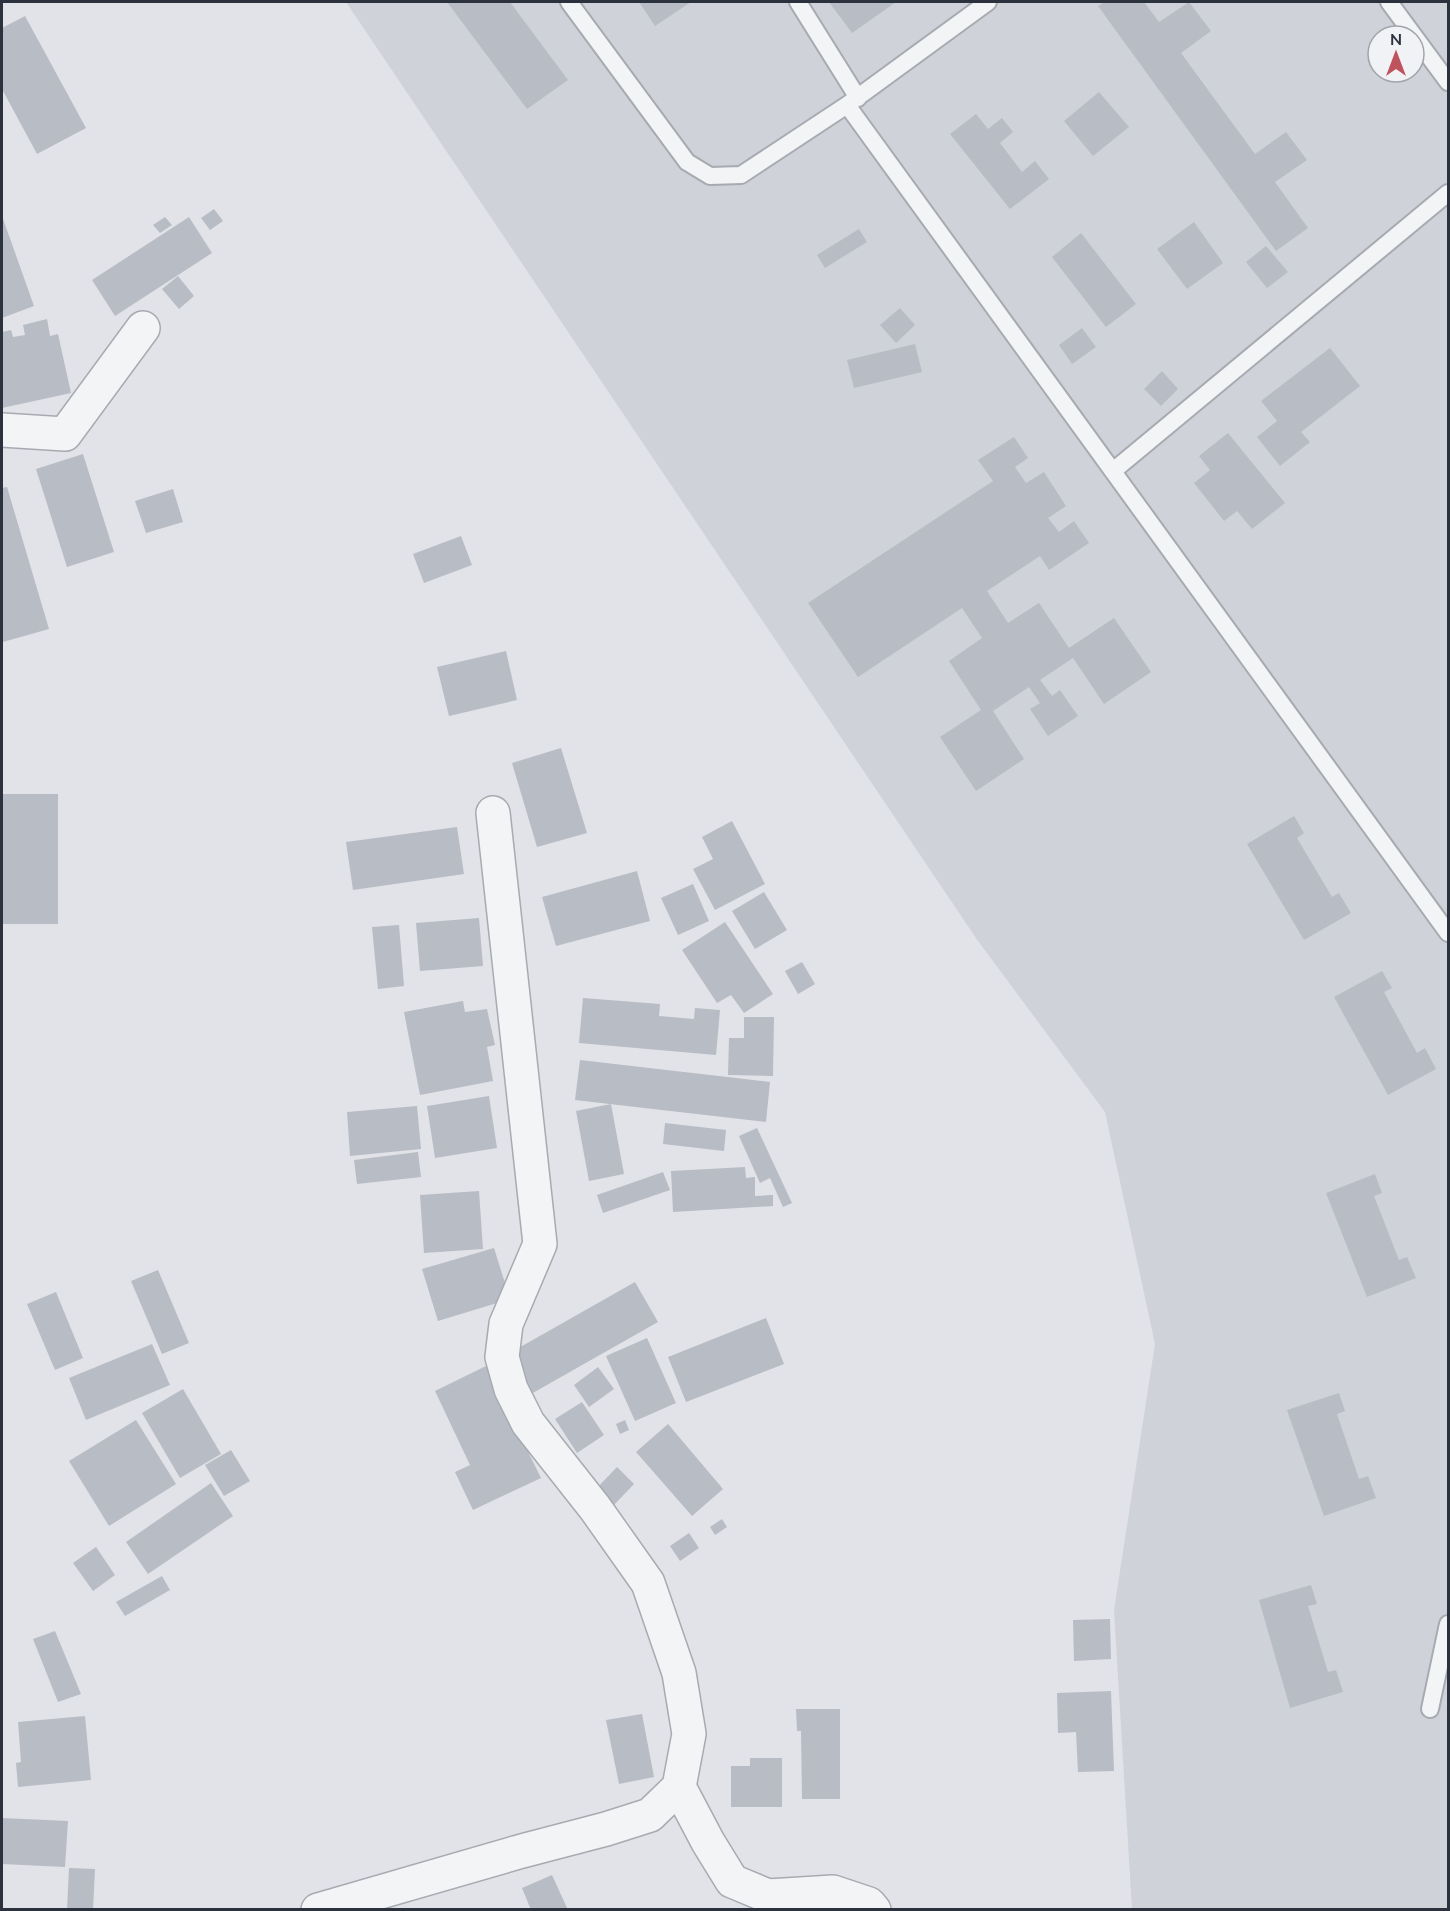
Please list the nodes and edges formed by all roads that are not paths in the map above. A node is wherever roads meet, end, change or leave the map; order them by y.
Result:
1 (568, 2) edge
2 (798, 2) edge
3 (988, 2) edge
4 (1389, 2) edge
5 (1449, 82) edge
6 (853, 101) junction
7 (1449, 193) edge
8 (143, 328) dead end
9 (2, 430) edge
10 (1113, 471) junction
11 (493, 813) dead end
12 (1449, 933) edge
13 (1449, 1624) edge
14 (1430, 1709) dead end
15 (679, 1787) junction
16 (318, 1910) edge
17 (874, 1910) edge

1 - 6 lane
2 - 6 lane
3 - 6 lane
4 - 5 lane
6 - 10 lane
7 - 10 lane
8 - 9 street
10 - 12 lane
11 - 15 street
13 - 14 lane
15 - 16 street
15 - 17 street

